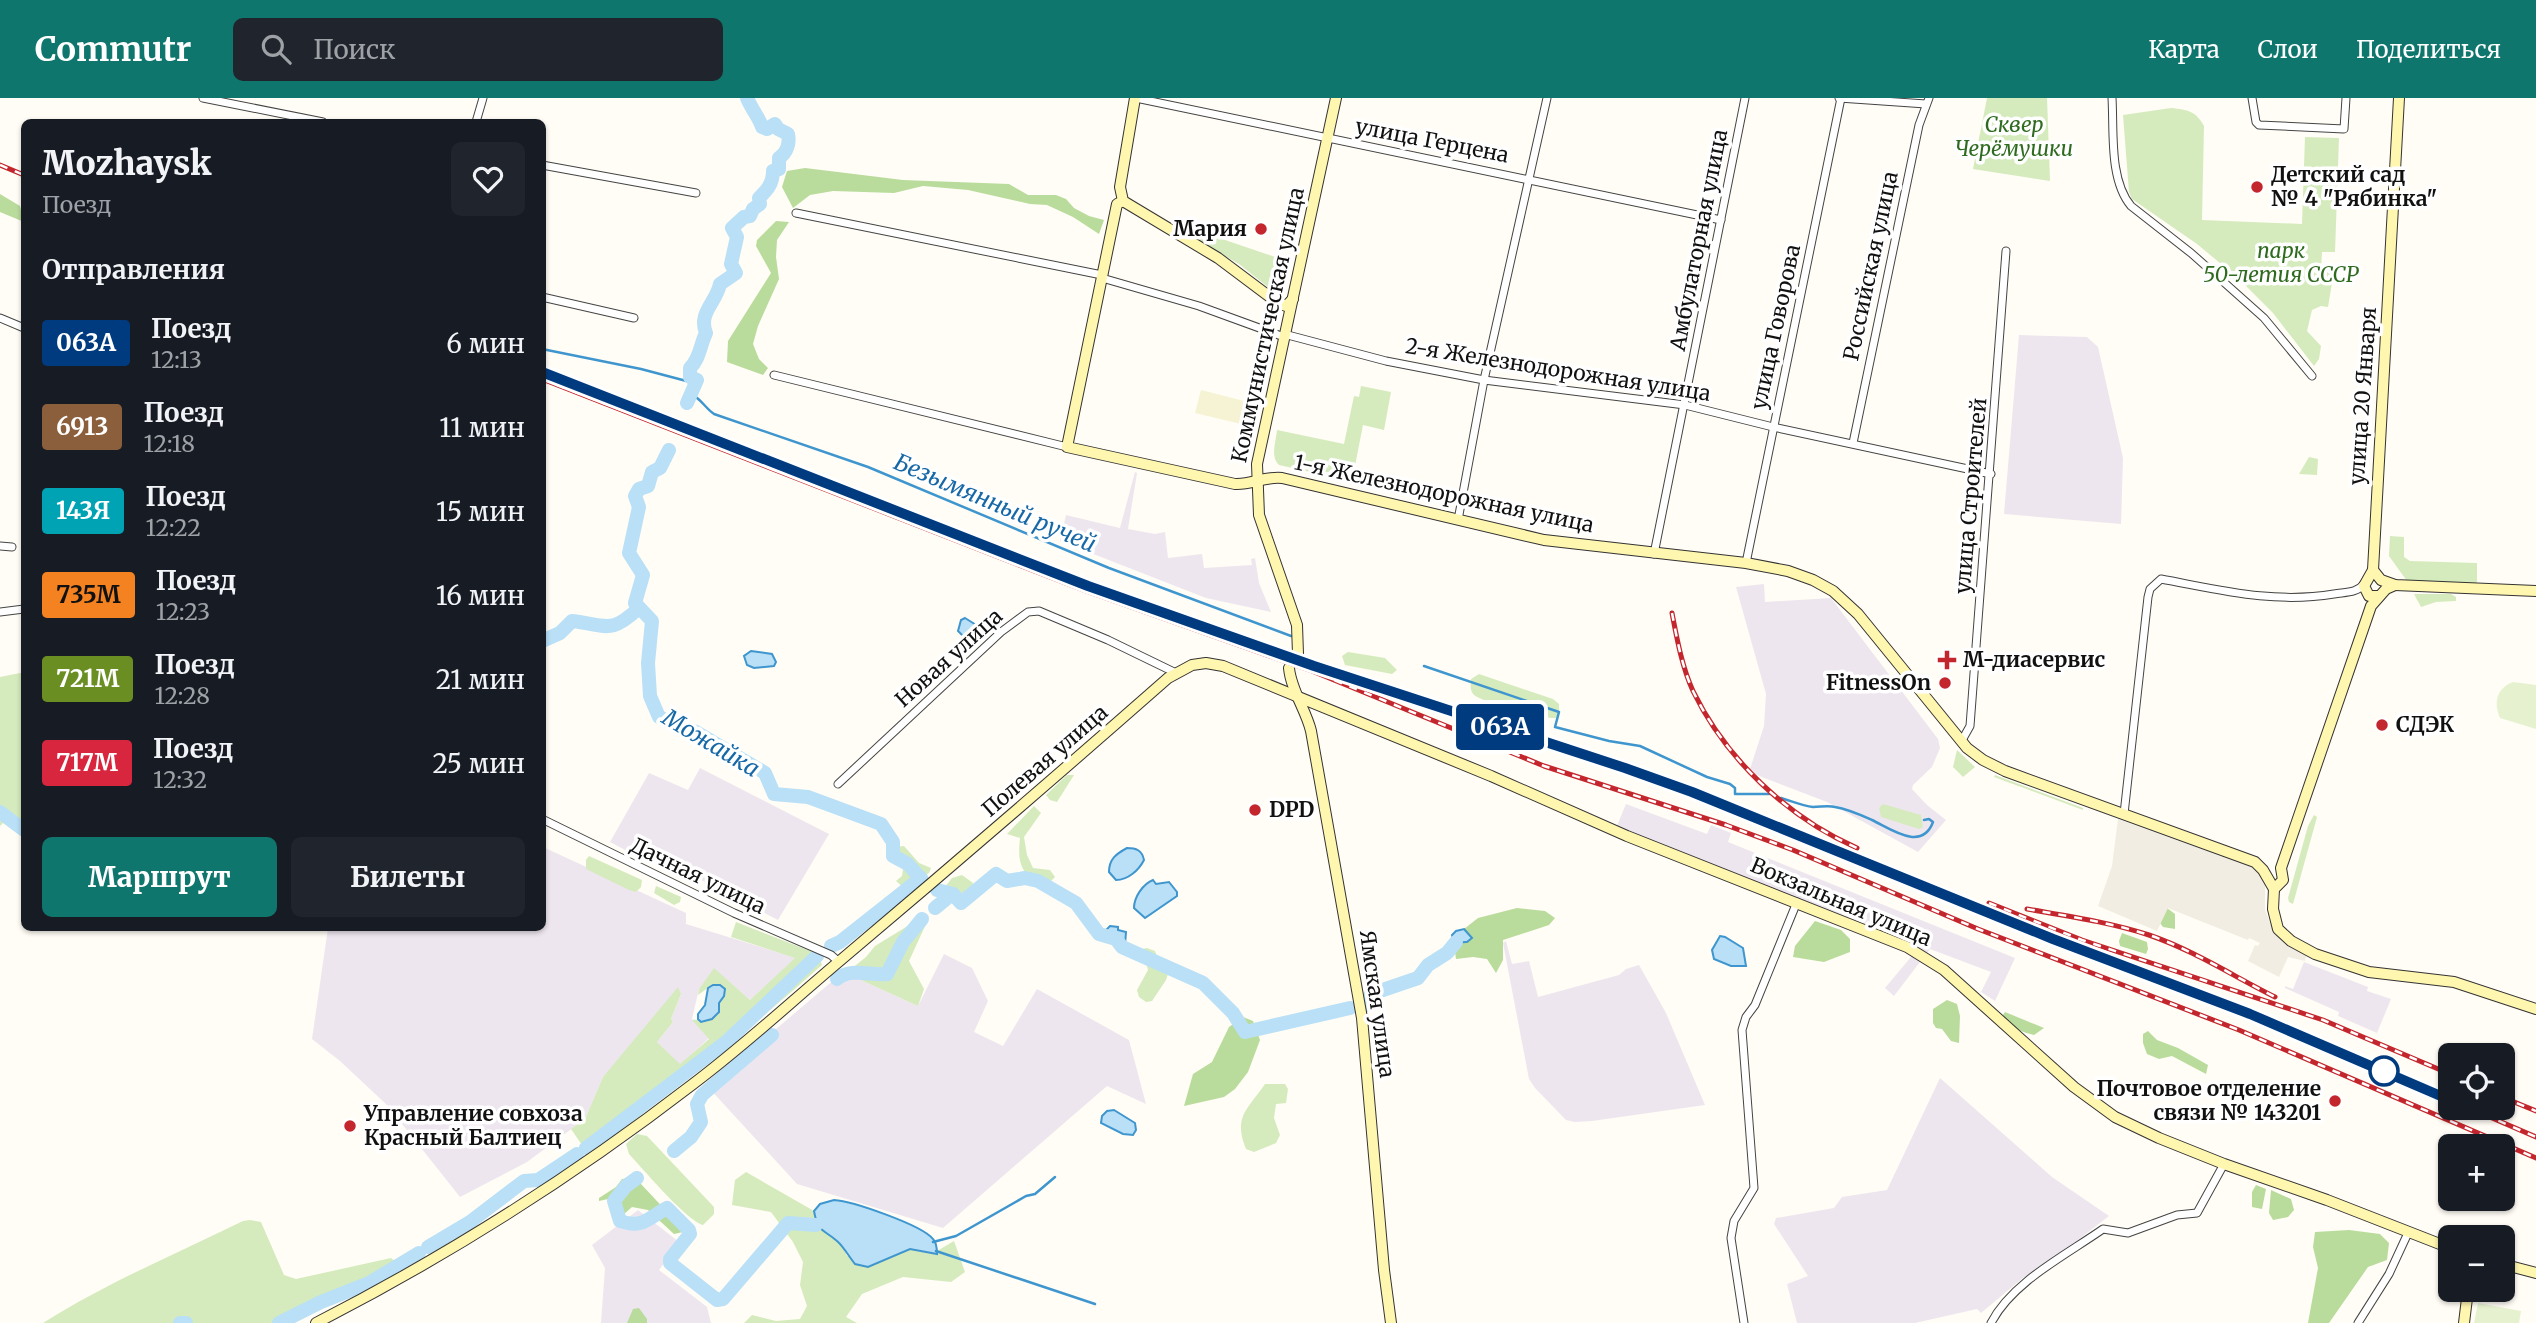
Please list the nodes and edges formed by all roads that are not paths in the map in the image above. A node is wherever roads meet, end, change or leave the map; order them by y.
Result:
1 (203, 98) edge
2 (483, 98) edge
3 (1136, 98) edge
4 (1336, 98) edge
5 (1547, 98) edge
6 (1745, 98) edge
7 (1840, 98) edge
8 (2112, 98) edge
9 (2252, 98) edge
10 (2346, 98) edge
11 (2399, 98) edge
12 (216, 99) edge
13 (1928, 101) edge
14 (309, 119) edge
15 (477, 119) edge
16 (1328, 138) junction
17 (546, 165) edge
18 (1528, 179) junction
19 (696, 193) dead end
20 (1120, 203) junction
21 (796, 213) dead end
22 (1721, 220) junction
23 (2006, 251) dead end
24 (1102, 276) junction
25 (1268, 296) junction
26 (546, 298) edge
27 (1293, 299) junction
28 (0, 318) edge
29 (634, 318) dead end
30 (21, 327) edge
31 (1284, 334) junction
32 (774, 374) dead end
33 (2312, 376) dead end
34 (1484, 380) junction
35 (1685, 405) junction
36 (1773, 427) junction
37 (1853, 443) junction
38 (1067, 446) junction
39 (1991, 474) junction
40 (1256, 481) junction
41 (1458, 520) junction
42 (0, 546) edge
43 (12, 547) dead end
44 (1654, 554) junction
45 (1746, 563) junction
46 (2370, 580) junction
47 (2395, 585) junction
48 (2536, 591) edge
49 (2375, 598) junction
50 (21, 609) edge
51 (0, 612) edge
52 (1296, 653) tunnel mouth
53 (1294, 671) junction
54 (1176, 673) junction
55 (1264, 682) junction
56 (1298, 695) junction
57 (1321, 706) junction
58 (1349, 720) junction
59 (1311, 732) junction
60 (1961, 742) junction
61 (838, 784) dead end
62 (2124, 814) junction
63 (546, 821) edge
64 (2274, 877) junction
65 (1797, 902) junction
66 (839, 962) junction
67 (2536, 1009) edge
68 (2224, 1164) junction
69 (2408, 1233) junction
70 (2438, 1244) edge
71 (2515, 1267) edge
72 (2536, 1273) edge
73 (2467, 1302) edge
74 (316, 1323) edge
75 (1391, 1323) edge
76 (1744, 1323) edge
77 (1991, 1323) edge
78 (2358, 1323) edge
79 (2464, 1323) edge

1 - 12 street
2 - 15 street
3 - 16 street, улица Герцена
3 - 20 main road
4 - 16 main road, Коммунистическая улица
5 - 18 street
6 - 22 street, Амбулаторная улица
7 - 13 street
7 - 36 street, улица Говорова
8 - 33 street
9 - 10 street
11 - 46 main road, улица 20 Января
12 - 14 street
13 - 37 street, Российская улица
16 - 18 street, улица Герцена
16 - 27 main road, Коммунистическая улица
17 - 19 street
18 - 22 street, улица Герцена
18 - 34 street
20 - 24 main road
20 - 25 main road
21 - 24 street, 2-я Железнодорожная улица
22 - 35 street, Амбулаторная улица
23 - 39 street, улица Строителей
24 - 31 street, 2-я Железнодорожная улица
24 - 38 main road
25 - 27 main road
25 - 31 main road
26 - 29 street
27 - 31 main road, Коммунистическая улица
28 - 30 street
31 - 34 street, 2-я Железнодорожная улица
31 - 40 main road, Коммунистическая улица
32 - 38 street, 1-я Железнодорожная улица
34 - 35 street, 2-я Железнодорожная улица
34 - 41 street
35 - 36 street, 2-я Железнодорожная улица
35 - 44 street, Амбулаторная улица
36 - 37 street, 2-я Железнодорожная улица
36 - 45 street, улица Говорова
37 - 39 street, 2-я Железнодорожная улица
38 - 40 main road, 1-я Железнодорожная улица
39 - 60 street, улица Строителей
40 - 41 main road, 1-я Железнодорожная улица
40 - 52 main road, Коммунистическая улица
41 - 44 main road, 1-я Железнодорожная улица
42 - 43 street
44 - 45 main road, 1-я Железнодорожная улица
45 - 60 main road, 1-я Железнодорожная улица
46 - 47 main road
46 - 49 main road
46 - 49 main road
46 - 62 street
47 - 48 main road
47 - 49 main road
49 - 64 main road
50 - 51 street
53 - 55 main road
53 - 56 main road, Ямская улица
53 - 57 main road
54 - 55 main road, Полевая улица
54 - 61 street, Новая улица
54 - 66 main road, Полевая улица
55 - 56 main road, Полевая улица
56 - 57 main road, Вокзальная улица
56 - 59 main road, Ямская улица
57 - 58 main road, Вокзальная улица
58 - 59 main road
58 - 65 main road, Вокзальная улица
59 - 75 main road, Ямская улица
60 - 62 main road, 1-я Железнодорожная улица
62 - 64 main road, 1-я Железнодорожная улица
63 - 66 street, Дачная улица
64 - 67 main road
65 - 68 main road, Вокзальная улица
65 - 76 street
66 - 74 main road, Полевая улица
68 - 69 main road, Вокзальная улица
68 - 77 street
69 - 70 main road, Вокзальная улица
69 - 78 street
71 - 72 main road
73 - 79 main road

